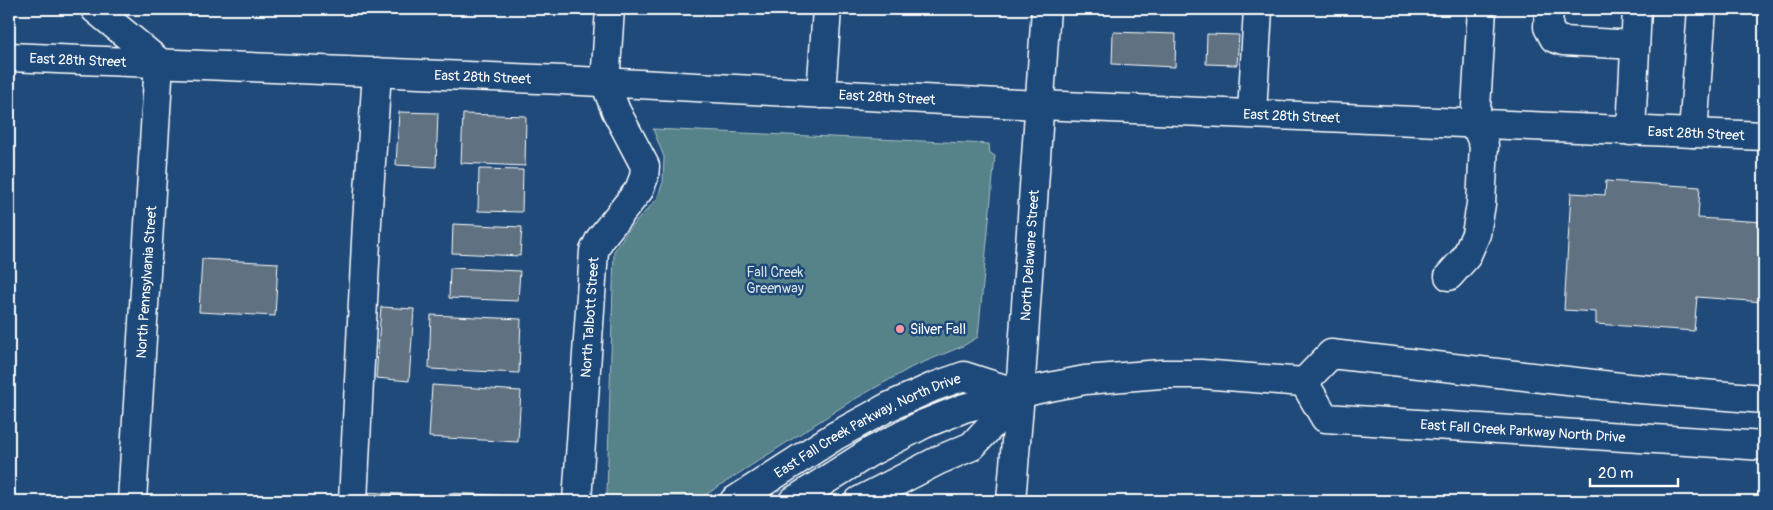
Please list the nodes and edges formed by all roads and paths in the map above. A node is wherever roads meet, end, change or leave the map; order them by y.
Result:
1 (95, 9) edge
2 (610, 9) edge
3 (827, 9) edge
4 (1046, 9) edge
5 (1258, 9) edge
6 (1482, 9) edge
7 (1550, 9) edge
8 (1637, 9) edge
9 (1702, 9) edge
10 (1635, 45) junction
11 (9, 57) edge
12 (159, 62) junction
13 (377, 72) junction
14 (605, 83) junction
15 (822, 94) junction
16 (1040, 105) junction
17 (1252, 113) junction
18 (1475, 124) junction
19 (1631, 130) junction
20 (1693, 133) junction
21 (1764, 136) edge
22 (1449, 276) dead end
23 (1304, 382) junction
24 (1020, 394) junction
25 (1764, 399) edge
26 (1764, 446) edge
27 (1012, 495) edge
28 (132, 501) edge
29 (353, 501) edge
30 (577, 501) edge
31 (734, 501) edge
32 (793, 501) edge
33 (859, 501) edge

1 - 12 street
2 - 14 street, North Talbott Street
3 - 15 street
4 - 16 street, North Delaware Street
5 - 17 street
6 - 18 street
7 - 10 street
8 - 10 street
9 - 20 street
10 - 19 street
11 - 12 street, East 28th Street
12 - 13 street, East 28th Street
12 - 28 street, North Pennsylvania Street
13 - 14 street, East 28th Street
13 - 29 street
14 - 15 street, East 28th Street
14 - 30 street, North Talbott Street
15 - 16 street, East 28th Street
16 - 17 street, East 28th Street
16 - 24 street, North Delaware Street
17 - 18 street, East 28th Street
18 - 19 street, East 28th Street
18 - 22 street
19 - 20 street, East 28th Street
20 - 21 street, East 28th Street
23 - 24 street
23 - 25 street
23 - 26 street, East Fall Creek Parkway North Drive
24 - 27 street, North Delaware Street
24 - 31 street, East Fall Creek Parkway, North Drive
24 - 32 street
24 - 33 street

